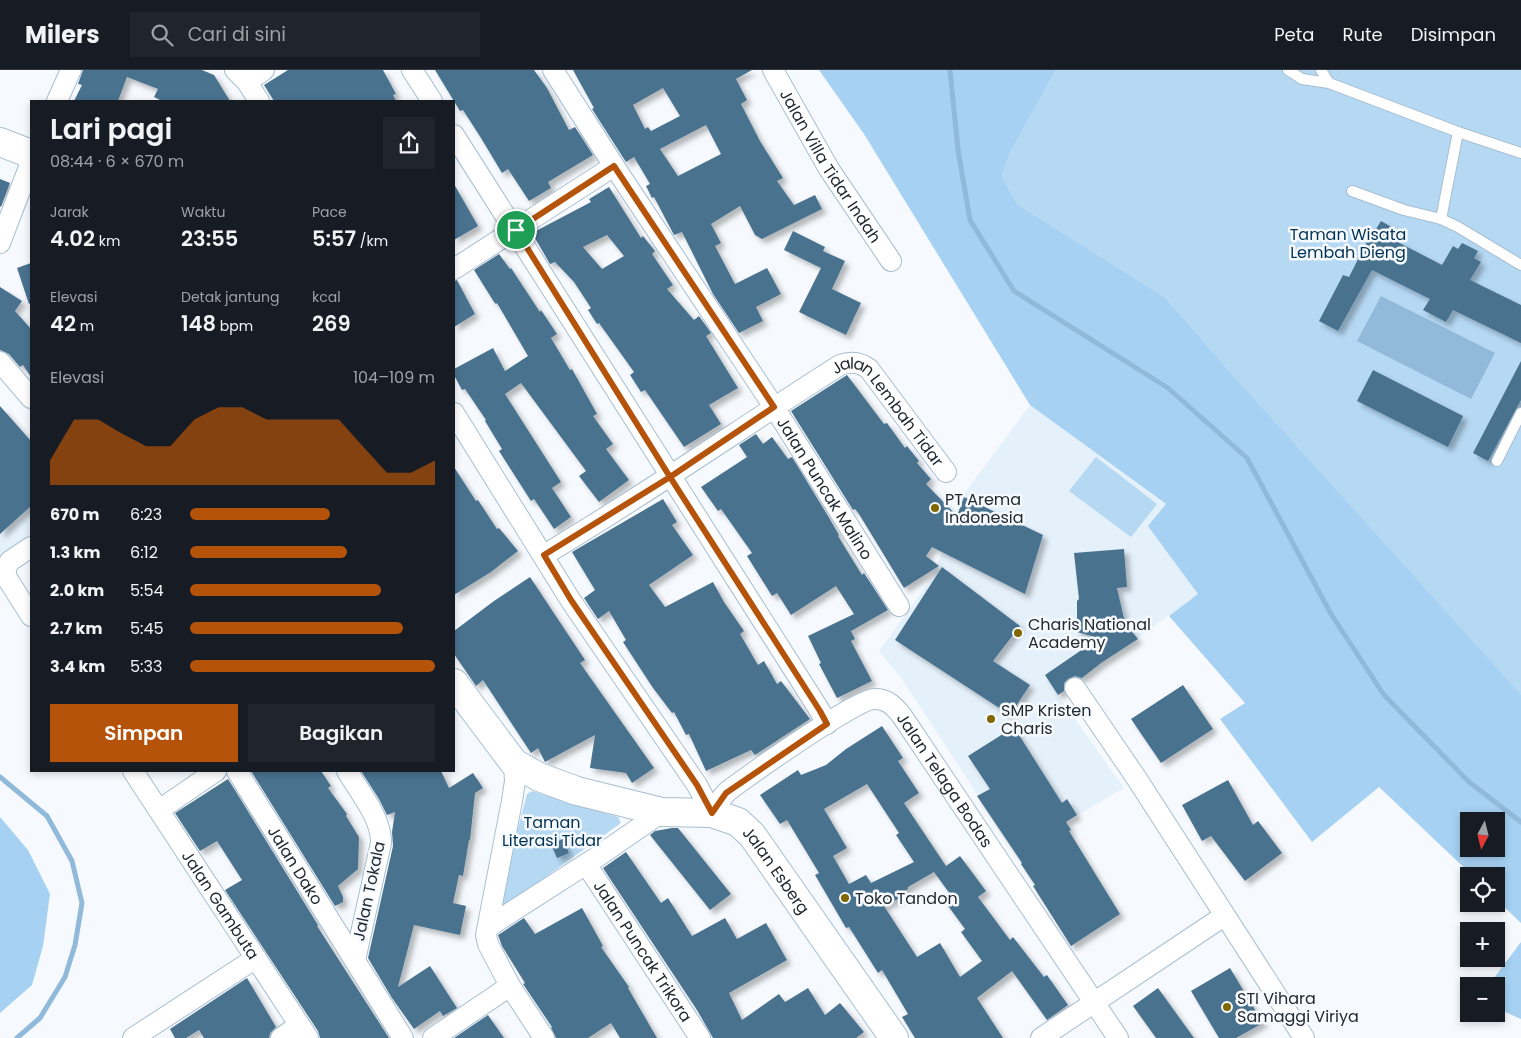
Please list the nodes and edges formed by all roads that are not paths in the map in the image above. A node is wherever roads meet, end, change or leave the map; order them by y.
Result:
1 (71, 70) edge
2 (264, 70) edge
3 (412, 70) edge
4 (554, 70) edge
5 (773, 70) edge
6 (1288, 70) edge
7 (1321, 70) edge
8 (241, 76) edge
9 (1329, 83) junction
10 (57, 100) edge
11 (258, 100) edge
12 (431, 100) edge
13 (1458, 132) junction
14 (455, 137) edge
15 (0, 142) edge
16 (1521, 152) edge
17 (30, 154) edge
18 (30, 165) edge
19 (614, 166) junction
20 (1352, 191) dead end
21 (1441, 219) junction
22 (516, 230) junction
23 (0, 243) edge
24 (891, 261) dead end
25 (1521, 265) edge
26 (455, 268) edge
27 (0, 362) edge
28 (30, 397) edge
29 (774, 407) junction
30 (1521, 413) edge
31 (455, 415) edge
32 (1497, 461) dead end
33 (946, 472) dead end
34 (670, 477) junction
35 (30, 548) edge
36 (544, 555) junction
37 (899, 606) dead end
38 (30, 614) edge
39 (455, 684) edge
40 (1075, 688) dead end
41 (827, 724) junction
42 (514, 764) junction
43 (133, 772) edge
44 (215, 772) edge
45 (238, 772) edge
46 (348, 772) edge
47 (159, 810) junction
48 (662, 812) junction
49 (712, 813) junction
50 (586, 864) junction
51 (1224, 916) junction
52 (488, 927) junction
53 (256, 958) junction
54 (354, 960) junction
55 (510, 986) junction
56 (1093, 1002) junction
57 (304, 1032) edge
58 (133, 1038) edge
59 (281, 1038) edge
60 (403, 1038) edge
61 (433, 1038) edge
62 (544, 1038) edge
63 (700, 1038) edge
64 (894, 1038) edge
65 (1041, 1038) edge
66 (1118, 1038) edge
67 (1304, 1038) edge

1 - 10 street
2 - 8 street
3 - 12 street
4 - 19 street, Jalan Puncak Malino
5 - 24 street, Jalan Villa Tidar Indah
6 - 9 lane
7 - 9 lane
8 - 11 street
9 - 13 lane
13 - 16 lane
13 - 21 lane
14 - 22 street
15 - 17 main road
18 - 23 street
19 - 22 street
19 - 29 street, Jalan Puncak Malino
20 - 21 lane
21 - 25 lane
22 - 26 street
22 - 34 street
27 - 28 street
29 - 33 street, Jalan Lembah Tidar
29 - 34 street, Jalan Lembah Tidar
29 - 37 street, Jalan Puncak Malino
30 - 32 lane
31 - 36 street
34 - 36 street, Jalan Lembah Tidar
34 - 41 street
35 - 38 street
36 - 49 street
39 - 42 main road
40 - 51 street
41 - 49 street, Jalan Telaga Bodas
41 - 56 street, Jalan Telaga Bodas
42 - 48 main road, Jalan Esberg
42 - 52 street
43 - 47 street, Jalan Gambuta
44 - 47 street
45 - 54 street, Jalan Dako
46 - 54 street, Jalan Tokala
47 - 53 street, Jalan Gambuta
48 - 49 main road, Jalan Esberg
48 - 50 street
49 - 64 main road, Jalan Esberg
50 - 52 street
50 - 63 street, Jalan Puncak Trikora
51 - 56 street
51 - 67 street
52 - 55 street
53 - 57 street, Jalan Gambuta
53 - 58 street
54 - 60 street, Jalan Dako
55 - 61 street
55 - 62 street
56 - 65 street
56 - 66 street, Jalan Telaga Bodas
57 - 59 street

